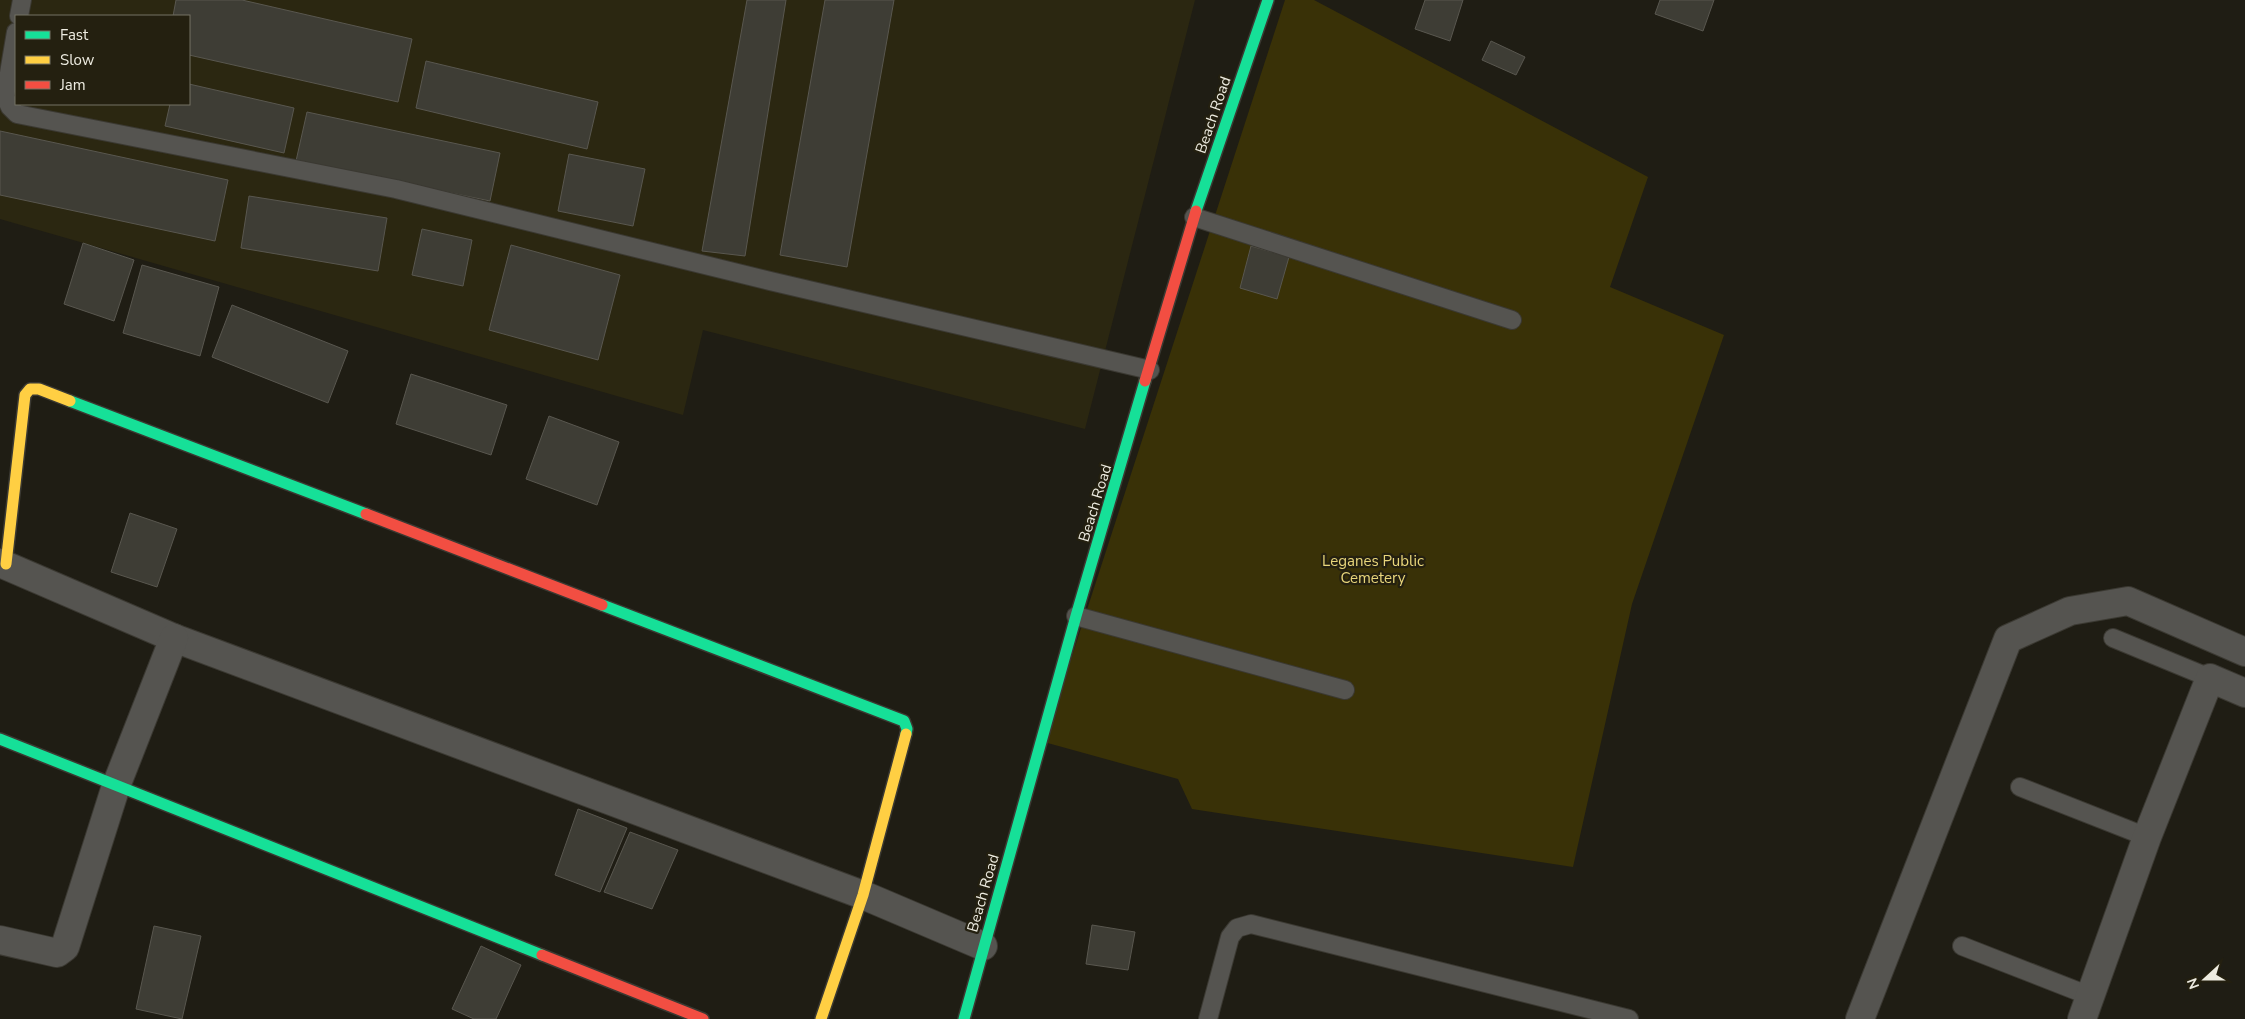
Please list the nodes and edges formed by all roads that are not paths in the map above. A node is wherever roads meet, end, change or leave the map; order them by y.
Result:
1 (22, 0) edge
2 (1268, 0) edge
3 (19, 15) edge
4 (15, 38) edge
5 (1194, 217) junction
6 (1512, 320) dead end
7 (1150, 370) junction
8 (3, 563) edge
9 (1076, 616) junction
10 (174, 638) junction
11 (2113, 638) dead end
12 (2245, 652) edge
13 (2210, 678) junction
14 (1345, 690) dead end
15 (2245, 693) edge
16 (0, 739) edge
17 (116, 786) junction
18 (2020, 788) dead end
19 (2147, 837) junction
20 (864, 895) junction
21 (0, 940) edge
22 (984, 946) junction
23 (1962, 946) dead end
24 (2086, 1008) edge
25 (703, 1019) edge
26 (821, 1019) edge
27 (964, 1019) edge
28 (1208, 1019) edge
29 (1629, 1019) edge
30 (1860, 1019) edge

1 - 3 lane
2 - 5 street, Beach Road
4 - 7 lane
5 - 6 lane
5 - 7 street, Beach Road
7 - 9 street, Beach Road
8 - 10 street
8 - 20 street
9 - 14 lane
9 - 22 street, Beach Road
10 - 17 street
10 - 20 street
11 - 13 lane
12 - 30 street
13 - 15 street
13 - 19 street
16 - 17 street
17 - 21 street
17 - 25 street
18 - 19 lane
19 - 24 street
20 - 22 street
20 - 26 street
22 - 27 street, Beach Road
23 - 24 lane
28 - 29 lane

